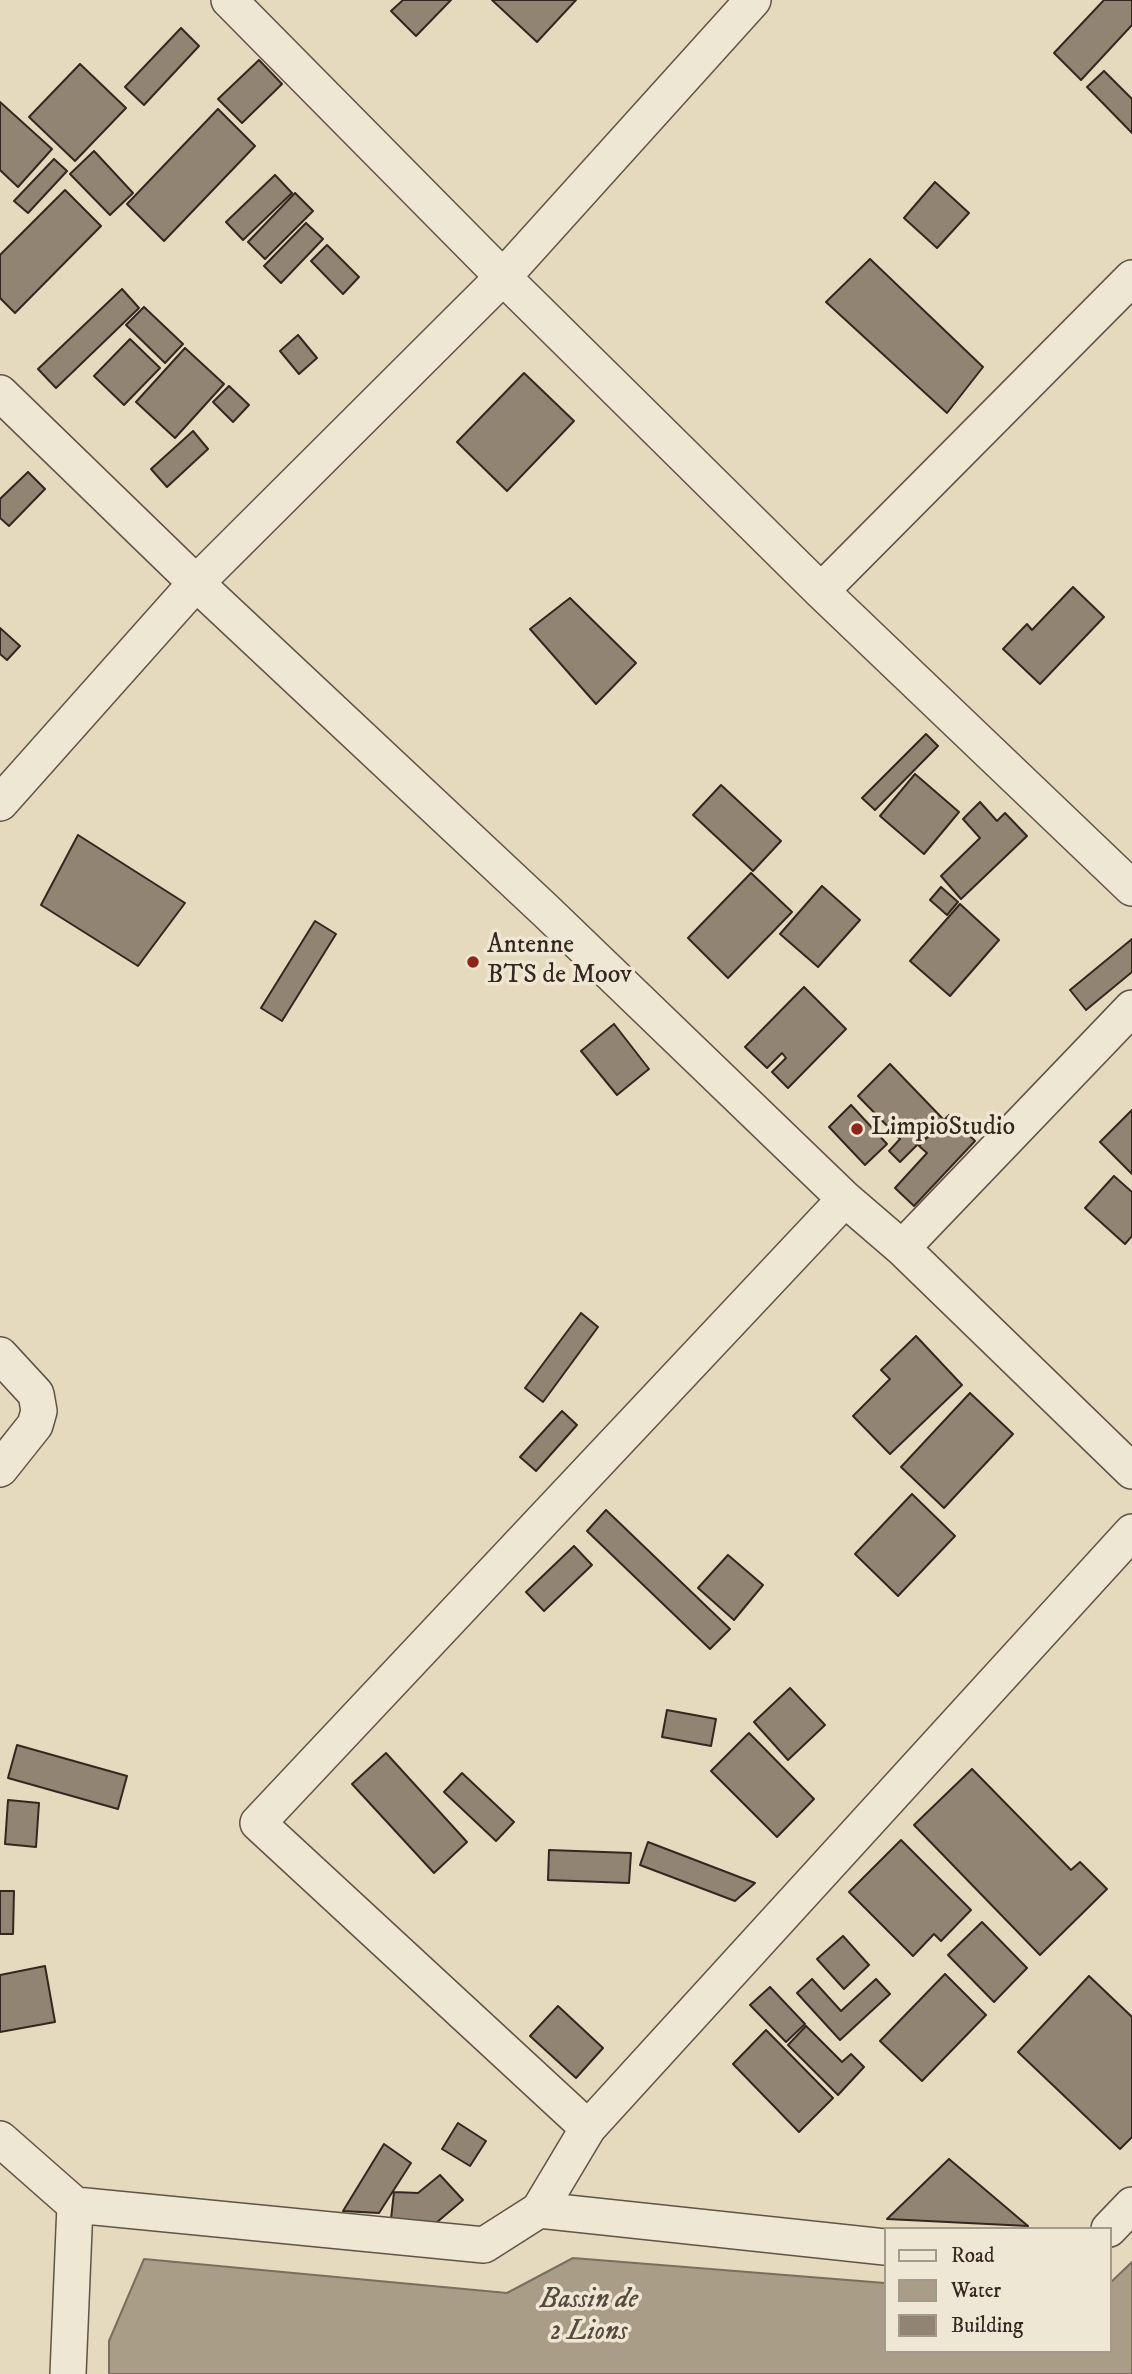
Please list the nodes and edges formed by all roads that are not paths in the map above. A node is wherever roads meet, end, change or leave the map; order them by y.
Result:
1 (229, 0) edge
2 (753, 0) edge
3 (503, 277) junction
4 (1132, 278) edge
5 (0, 393) edge
6 (196, 583) junction
7 (821, 591) junction
8 (0, 803) edge
9 (1132, 888) edge
10 (1132, 1008) edge
11 (845, 1199) junction
12 (902, 1248) junction
13 (0, 1354) edge
14 (0, 1469) edge
15 (1132, 1471) edge
16 (1132, 1532) edge
17 (588, 2128) junction
18 (0, 2139) edge
19 (75, 2205) junction
20 (1132, 2205) edge
21 (539, 2210) junction
22 (1111, 2227) edge
23 (884, 2247) edge
24 (68, 2374) edge

1 - 3 street
2 - 3 street
3 - 6 street
3 - 7 street
4 - 7 street
5 - 6 street
6 - 8 street
6 - 11 street
7 - 9 street
10 - 12 street
11 - 12 street
11 - 17 street
12 - 15 street
13 - 14 street
16 - 17 street
17 - 21 street
18 - 19 street
19 - 21 street
19 - 24 street
20 - 22 street
21 - 23 street

